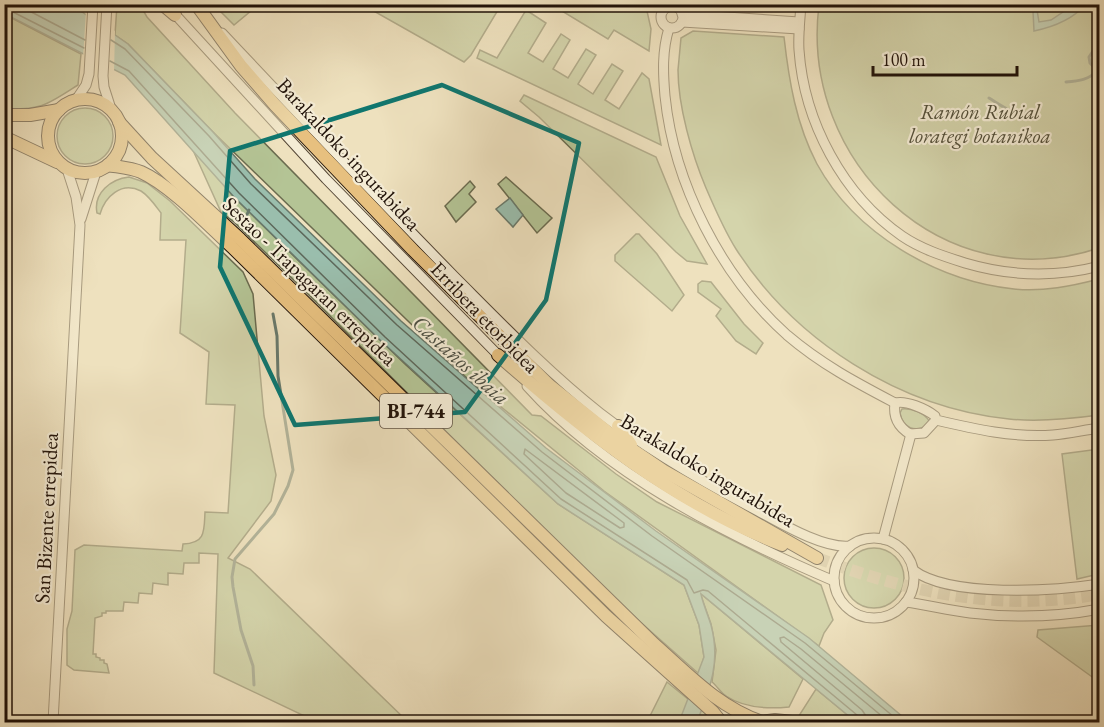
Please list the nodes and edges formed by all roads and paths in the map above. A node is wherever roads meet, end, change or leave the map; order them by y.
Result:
1 (93, 4) edge
2 (107, 4) edge
3 (162, 4) edge
4 (167, 4) edge
5 (196, 4) edge
6 (801, 4) edge
7 (176, 15) junction
8 (682, 18) junction
9 (799, 26) junction
10 (669, 28) junction
11 (76, 100) junction
12 (59, 110) junction
13 (4, 115) edge
14 (115, 117) junction
15 (4, 137) edge
16 (108, 165) junction
17 (63, 166) junction
18 (96, 172) junction
19 (80, 225) junction
20 (1100, 266) edge
21 (498, 355) junction
22 (895, 403) junction
23 (936, 420) junction
24 (618, 426) junction
25 (1100, 428) edge
26 (911, 434) junction
27 (637, 453) junction
28 (883, 539) junction
29 (850, 546) junction
30 (913, 570) junction
31 (834, 581) junction
32 (1100, 584) edge
33 (906, 602) junction
34 (1100, 609) edge
35 (650, 648) junction
36 (718, 712) edge
37 (761, 722) edge
38 (53, 723) edge
39 (792, 723) edge

1 - 11 street
2 - 14 street
3 - 7 main road
4 - 7 street, Erribera etorbidea
5 - 24 street, Erribera etorbidea
5 - 27 main road, Barakaldoko ingurabidea
6 - 9 street
7 - 21 street, Erribera etorbidea
8 - 9 street
8 - 10 street
8 - 10 street
9 - 20 street
10 - 22 street
11 - 12 main road
11 - 14 main road, BI-744
12 - 13 main road
12 - 17 main road
14 - 16 main road
14 - 35 main road, Sestao - Trapagaran errepidea / BI-744
15 - 17 main road
16 - 18 main road
16 - 35 main road, Sestao - Trapagaran errepidea / BI-744
17 - 18 main road
17 - 19 street
18 - 19 street
19 - 38 street, San Bizente errepidea
21 - 27 main road, Barakaldoko ingurabidea
21 - 31 street, Erribera etorbidea
22 - 23 street
22 - 26 street
23 - 25 street
23 - 26 street
24 - 27 main road
24 - 29 street, Erribera etorbidea
26 - 28 street
28 - 29 street
28 - 30 street
29 - 31 street
30 - 32 street
30 - 33 street
31 - 33 street
33 - 34 street
35 - 36 main road, BI-744
36 - 37 main road, BI-744
37 - 39 main road, BI-744

